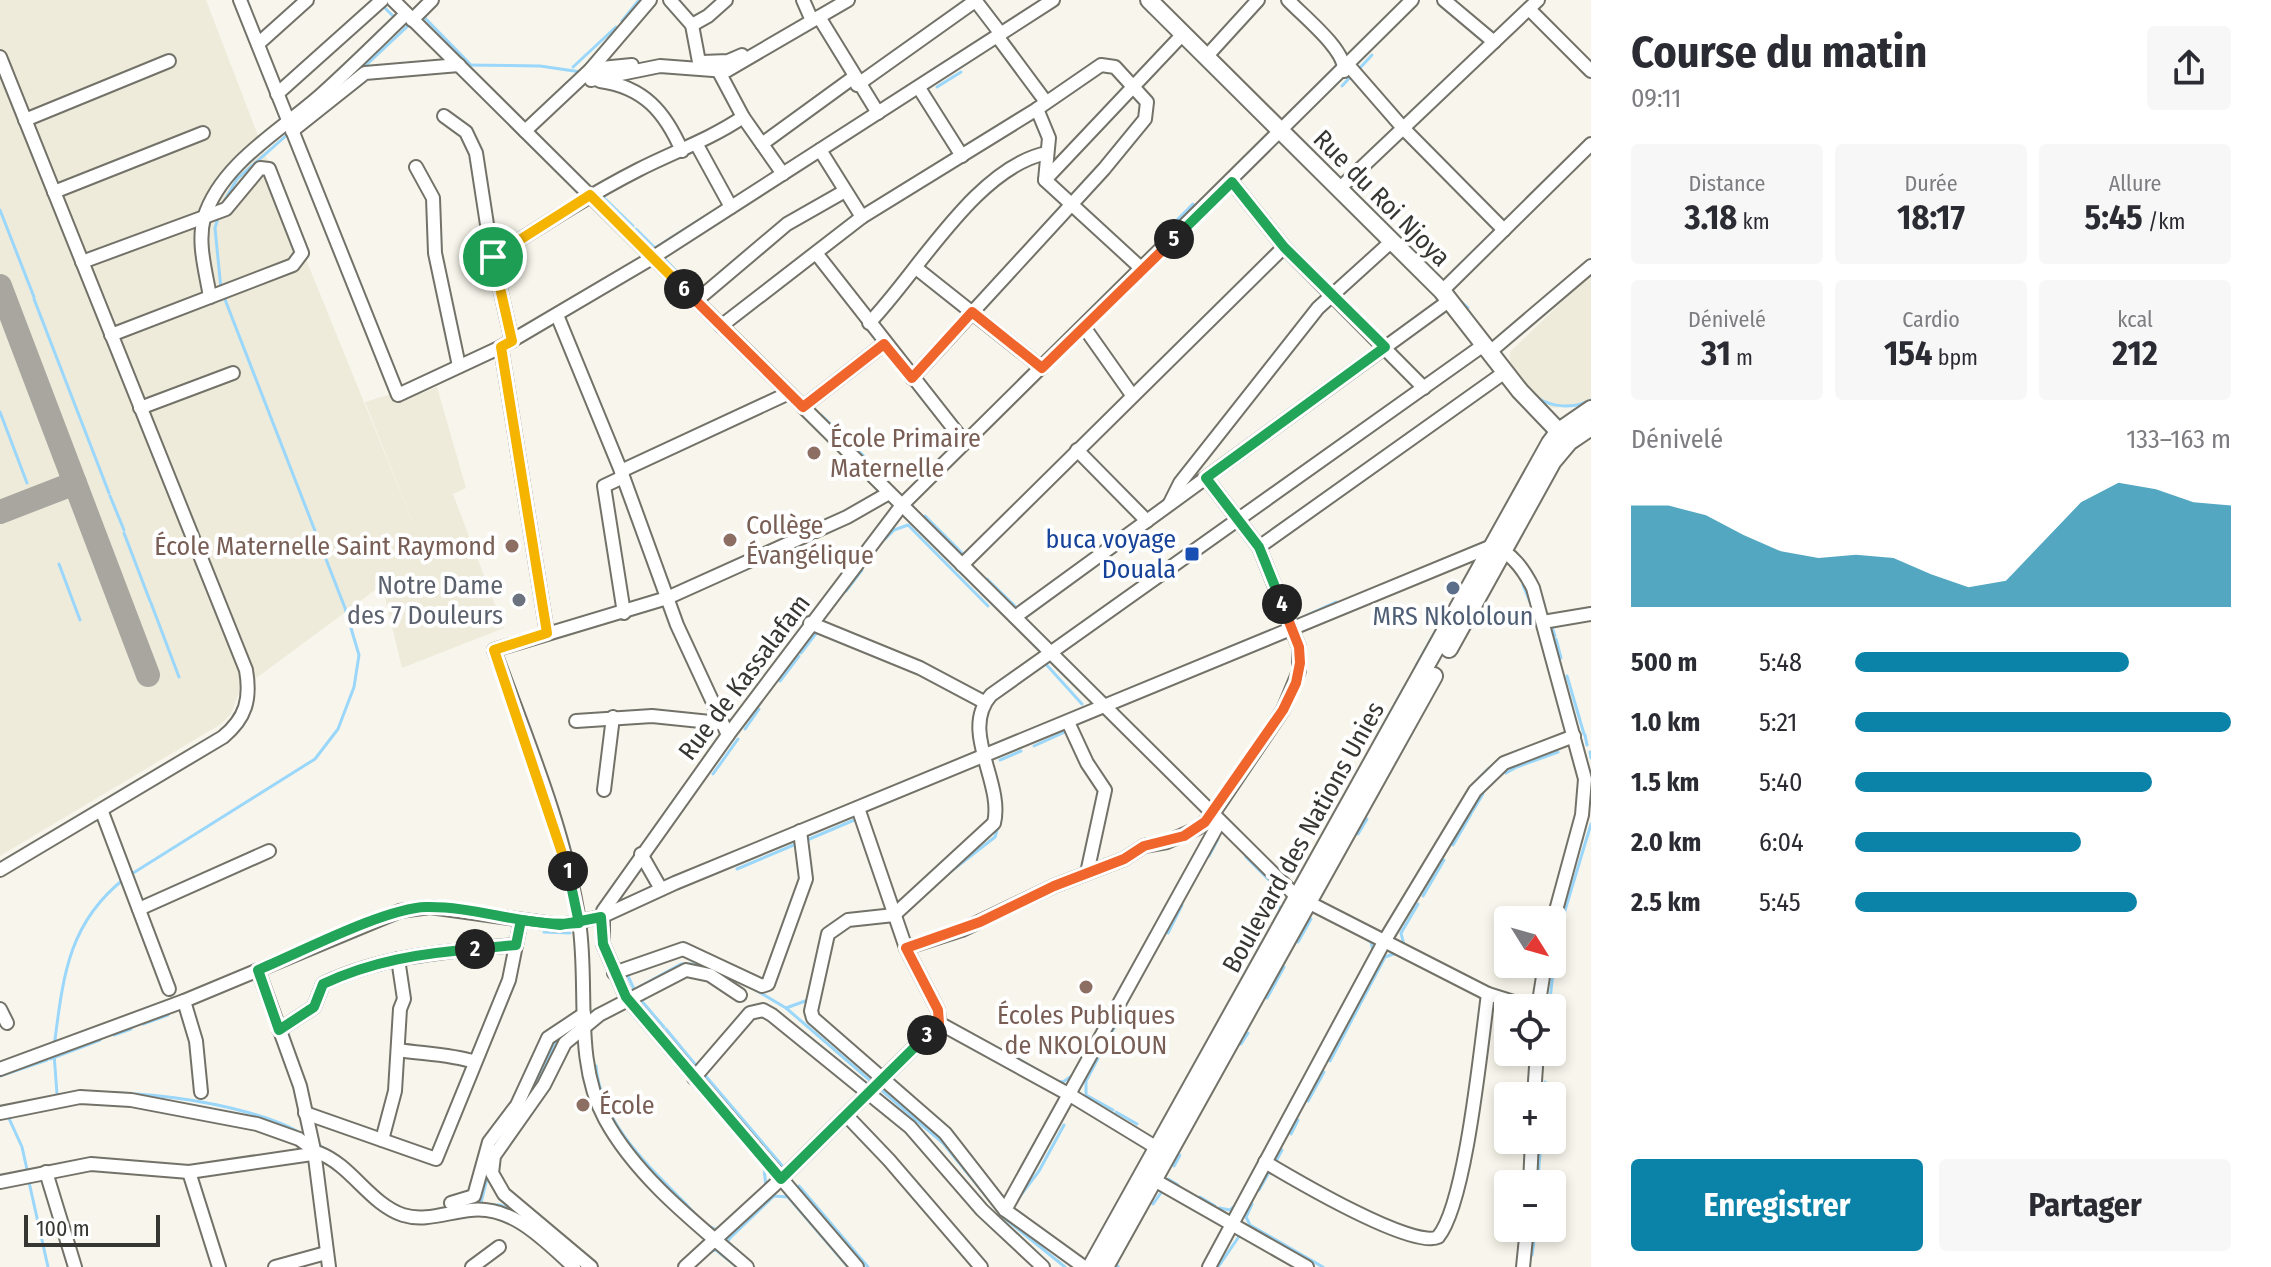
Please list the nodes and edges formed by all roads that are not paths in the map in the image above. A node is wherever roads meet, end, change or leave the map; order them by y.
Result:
1 (240, 0) edge
2 (307, 0) edge
3 (382, 0) edge
4 (393, 0) edge
5 (432, 0) edge
6 (650, 0) edge
7 (670, 0) edge
8 (726, 0) edge
9 (803, 0) edge
10 (836, 0) edge
11 (848, 0) edge
12 (1053, 0) edge
13 (1258, 0) edge
14 (1288, 0) edge
15 (1412, 0) edge
16 (1444, 0) edge
17 (978, 2) edge
18 (1158, 3) edge
19 (1534, 4) edge
20 (815, 16) junction
21 (409, 17) junction
22 (692, 25) junction
23 (1183, 34) junction
24 (999, 35) junction
25 (1494, 42) junction
26 (258, 44) junction
27 (0, 57) edge
28 (1206, 57) junction
29 (169, 61) dead end
30 (699, 62) junction
31 (459, 65) junction
32 (1347, 68) junction
33 (718, 70) junction
34 (1591, 71) edge
35 (588, 75) junction
36 (856, 81) junction
37 (1134, 87) junction
38 (919, 88) junction
39 (277, 94) junction
40 (1042, 106) junction
41 (878, 113) junction
42 (444, 116) dead end
43 (743, 117) junction
44 (25, 120) junction
45 (290, 126) junction
46 (1403, 128) junction
47 (525, 131) junction
48 (203, 133) dead end
49 (1282, 133) junction
50 (762, 144) junction
51 (1591, 144) edge
52 (697, 145) junction
53 (820, 150) junction
54 (682, 151) junction
55 (1047, 153) junction
56 (962, 156) junction
57 (416, 167) dead end
58 (783, 174) junction
59 (1045, 180) junction
60 (1232, 182) junction
61 (1339, 189) junction
62 (845, 191) junction
63 (54, 192) junction
64 (590, 195) junction
65 (1070, 205) junction
66 (731, 207) junction
67 (207, 216) junction
68 (862, 217) junction
69 (1504, 230) junction
70 (1392, 241) junction
71 (1284, 247) junction
72 (816, 253) junction
73 (493, 257) junction
74 (652, 258) junction
75 (82, 262) junction
76 (1591, 266) edge
77 (916, 268) junction
78 (1142, 269) junction
79 (1331, 294) junction
80 (212, 296) junction
81 (1446, 296) junction
82 (696, 301) junction
83 (972, 312) junction
84 (557, 315) junction
85 (869, 323) junction
86 (721, 326) junction
87 (1084, 327) junction
88 (111, 335) junction
89 (506, 344) junction
90 (884, 344) junction
91 (1385, 347) junction
92 (1488, 347) junction
93 (459, 366) junction
94 (1042, 368) junction
95 (1505, 372) junction
96 (233, 373) dead end
97 (912, 378) junction
98 (1424, 388) junction
99 (789, 393) junction
100 (1132, 395) junction
101 (803, 407) junction
102 (140, 408) junction
103 (1591, 409) edge
104 (1591, 427) edge
105 (1564, 437) junction
106 (965, 443) junction
107 (1077, 450) junction
108 (622, 474) junction
109 (1206, 478) junction
110 (889, 493) junction
111 (902, 505) junction
112 (1169, 505) junction
113 (1241, 518) junction
114 (1147, 521) junction
115 (1259, 547) junction
116 (1498, 548) junction
117 (962, 565) junction
118 (667, 598) junction
119 (624, 613) junction
120 (1591, 614) edge
121 (1015, 617) junction
122 (1543, 622) junction
123 (810, 623) junction
124 (1293, 627) junction
125 (547, 633) junction
126 (1051, 653) junction
127 (984, 702) junction
128 (1105, 706) junction
129 (613, 717) junction
130 (576, 721) dead end
131 (1068, 722) junction
132 (720, 723) junction
133 (728, 735) junction
134 (1574, 736) junction
135 (984, 756) junction
136 (604, 790) dead end
137 (858, 808) junction
138 (102, 812) junction
139 (1217, 817) junction
140 (800, 831) junction
141 (269, 851) dead end
142 (641, 854) junction
143 (0, 870) edge
144 (1087, 873) junction
145 (661, 889) junction
146 (1303, 900) junction
147 (1557, 906) edge
148 (139, 909) junction
149 (894, 915) junction
150 (601, 917) junction
151 (521, 920) junction
152 (579, 923) junction
153 (1385, 940) junction
154 (516, 945) junction
155 (906, 948) junction
156 (398, 959) junction
157 (258, 970) junction
158 (614, 973) junction
159 (169, 989) dead end
160 (1488, 994) junction
161 (625, 995) junction
162 (740, 995) dead end
163 (1494, 996) edge
164 (184, 1001) junction
165 (0, 1009) edge
166 (584, 1012) junction
167 (7, 1023) dead end
168 (939, 1023) junction
169 (279, 1030) junction
170 (398, 1050) junction
171 (475, 1062) junction
172 (0, 1069) edge
173 (694, 1078) junction
174 (883, 1079) junction
175 (201, 1092) dead end
176 (868, 1093) junction
177 (1070, 1095) junction
178 (0, 1113) edge
179 (305, 1113) junction
180 (846, 1115) junction
181 (382, 1140) junction
182 (314, 1151) junction
183 (1163, 1151) junction
184 (1265, 1162) junction
185 (189, 1172) junction
186 (35, 1175) junction
187 (1149, 1177) junction
188 (781, 1179) junction
189 (0, 1182) edge
190 (451, 1203) dead end
191 (1005, 1210) junction
192 (1233, 1223) junction
193 (715, 1240) junction
194 (1526, 1242) edge
195 (499, 1247) dead end
196 (326, 1253) junction
197 (75, 1267) edge
198 (219, 1267) edge
199 (277, 1267) edge
200 (329, 1267) edge
201 (472, 1267) edge
202 (574, 1267) edge
203 (591, 1267) edge
204 (685, 1267) edge
205 (747, 1267) edge
206 (857, 1267) edge
207 (981, 1267) edge
208 (1043, 1267) edge
209 (1084, 1267) edge
210 (1091, 1267) edge
211 (1105, 1267) edge
212 (1209, 1267) edge
213 (1307, 1267) edge
214 (1523, 1267) edge

1 - 26 street
2 - 26 street
3 - 39 street
4 - 21 street
5 - 21 street
6 - 35 street
7 - 22 street
8 - 22 street
9 - 20 street
10 - 20 street
11 - 20 street
12 - 24 street
13 - 28 street
14 - 32 street
15 - 32 street, Rue de Kassalafam
16 - 25 street
17 - 24 street
17 - 36 street
18 - 23 main road, Rue du Roi Njoya
19 - 25 street
19 - 34 street
20 - 30 street
20 - 33 street
20 - 36 street
21 - 31 street
21 - 45 street
22 - 30 street
23 - 28 main road, Rue du Roi Njoya
23 - 37 street
24 - 38 street
24 - 40 street
25 - 46 street
26 - 39 street
27 - 44 street
28 - 49 main road, Rue du Roi Njoya
29 - 44 street
30 - 35 street
31 - 45 street
31 - 47 street
32 - 46 street
32 - 49 street, Rue de Kassalafam
33 - 35 street
33 - 43 street
35 - 47 street
35 - 54 street
36 - 41 street
36 - 50 street
37 - 40 street
37 - 59 street
37 - 65 street
38 - 41 street
38 - 56 street
39 - 45 street
40 - 55 street
40 - 56 street
41 - 53 street
42 - 73 street
43 - 50 street
43 - 52 street
44 - 63 street
45 - 67 street
45 - 93 street
46 - 61 street
46 - 69 street
47 - 64 street
48 - 63 street
49 - 60 street, Rue de Kassalafam
49 - 61 main road, Rue du Roi Njoya
50 - 58 street
51 - 69 street
52 - 54 street
52 - 66 street
53 - 58 street
53 - 62 street
54 - 64 street
55 - 59 street
55 - 77 street
56 - 68 street
57 - 93 street
58 - 66 street
59 - 65 street
60 - 71 street
60 - 78 street, Rue de Kassalafam
61 - 70 main road, Rue du Roi Njoya
62 - 68 street
62 - 82 street
63 - 75 street
64 - 73 street
64 - 74 street
65 - 78 street
65 - 83 street
66 - 74 street
67 - 75 street
67 - 80 street
67 - 80 street
68 - 72 street
69 - 81 street
70 - 79 street
70 - 81 main road, Rue du Roi Njoya
71 - 79 street
71 - 100 street
72 - 85 street
72 - 86 street
73 - 89 street
74 - 82 street
74 - 84 street
75 - 88 street
76 - 92 street
77 - 83 street
77 - 85 street
78 - 87 street, Rue de Kassalafam
79 - 91 street
79 - 112 street
80 - 88 street
81 - 91 street
81 - 92 main road, Rue du Roi Njoya
82 - 86 street
83 - 94 street
83 - 97 street
84 - 89 street
84 - 108 street
85 - 90 street
86 - 99 street
87 - 94 street, Rue de Kassalafam
87 - 100 street
88 - 102 street
89 - 93 street
89 - 125 street
90 - 97 street
90 - 101 street
91 - 98 street
91 - 109 street
92 - 95 main road, Rue du Roi Njoya
92 - 98 street
94 - 106 street, Rue de Kassalafam
95 - 105 main road, Rue du Roi Njoya
95 - 115 street
96 - 102 street
97 - 106 street
98 - 113 street
99 - 101 street
99 - 108 street
100 - 107 street
101 - 110 street
102 - 138 street
103 - 105 main road
104 - 105 main road
105 - 116 main road, Boulevard des Nations Unies
106 - 111 street, Rue de Kassalafam
107 - 114 street
107 - 117 street
108 - 118 street
108 - 119 street
109 - 112 street
109 - 113 street
110 - 111 street
110 - 118 street
111 - 117 street
111 - 123 street, Rue de Kassalafam
112 - 114 street
113 - 115 street
113 - 126 street
114 - 121 street
115 - 124 street
116 - 122 street
116 - 124 street
116 - 146 main road, Boulevard des Nations Unies
117 - 121 street
118 - 119 street
118 - 132 street
119 - 125 street
120 - 122 street
121 - 126 street
122 - 134 street
123 - 127 street
123 - 133 street, Rue de Kassalafam
124 - 128 street
124 - 139 street
125 - 152 street
126 - 127 street
126 - 128 street
127 - 135 street
128 - 131 street
128 - 139 street
129 - 130 street
129 - 132 street
129 - 136 street
131 - 135 street
131 - 144 street
132 - 133 street
133 - 142 street, Rue de Kassalafam
134 - 147 street
134 - 153 street
135 - 137 street
135 - 149 street
137 - 140 street
137 - 149 street
138 - 143 street
138 - 148 street
139 - 144 street
139 - 146 street
139 - 177 street
140 - 145 street
140 - 158 street
141 - 148 street
142 - 145 street
142 - 150 street, Rue de Kassalafam
144 - 155 street
145 - 150 street
146 - 153 street
146 - 183 main road, Boulevard des Nations Unies
148 - 159 street
149 - 155 street
149 - 174 street
150 - 152 street
150 - 158 street
151 - 152 street
151 - 154 street
151 - 157 street
152 - 166 street
153 - 160 street
153 - 184 street
154 - 156 street
154 - 171 street
155 - 168 street
156 - 169 street
156 - 170 street
157 - 164 street
157 - 169 street
158 - 161 street
160 - 163 street
160 - 184 street
161 - 162 street
161 - 166 street
161 - 173 street
164 - 172 street
164 - 175 street
165 - 167 street
166 - 190 street
166 - 193 street
166 - 203 street
168 - 174 street
168 - 177 street
169 - 179 street
170 - 171 street
170 - 181 street
171 - 181 street
173 - 176 street
173 - 188 street
174 - 176 street
174 - 191 street
176 - 180 street
176 - 208 street
177 - 183 street
177 - 191 street
178 - 182 street
179 - 181 street
179 - 182 street
180 - 188 street
180 - 207 street
182 - 185 street
182 - 196 street
182 - 202 street
183 - 187 main road, Boulevard des Nations Unies
184 - 192 street
185 - 186 street
185 - 198 street
186 - 189 street
186 - 197 street
187 - 192 street
187 - 210 main road, Boulevard des Nations Unies
187 - 211 main road, Boulevard des Nations Unies
188 - 193 street
188 - 206 street
191 - 209 street
192 - 212 street
192 - 213 street
193 - 204 street
193 - 205 street
194 - 214 street
195 - 201 street
196 - 199 street
196 - 200 street

